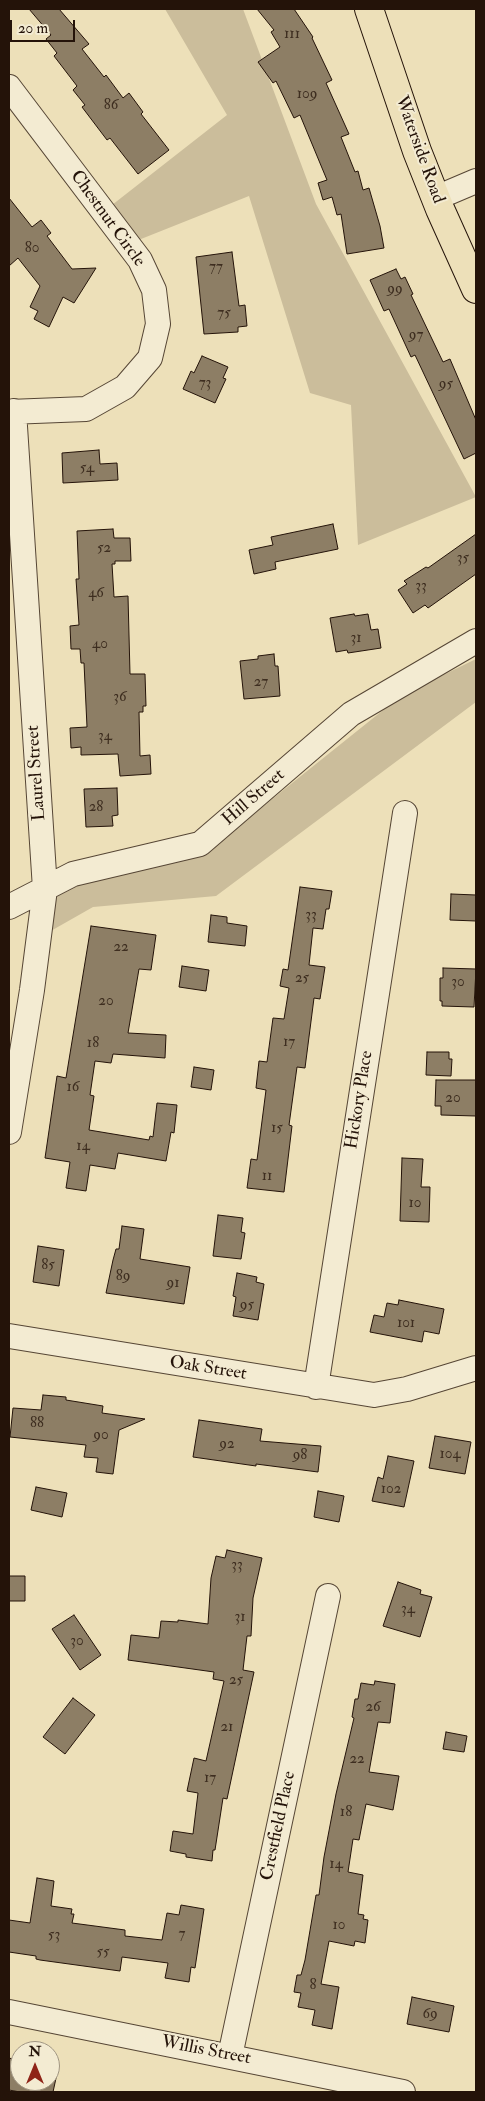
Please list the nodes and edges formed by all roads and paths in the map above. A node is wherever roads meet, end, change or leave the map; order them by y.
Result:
1 (369, 9) edge
2 (9, 87) edge
3 (476, 181) edge
4 (436, 198) junction
5 (476, 289) edge
6 (11, 412) edge
7 (476, 641) edge
8 (405, 813) dead end
9 (45, 889) junction
10 (9, 907) edge
11 (9, 1132) edge
12 (9, 1336) edge
13 (476, 1368) edge
14 (316, 1386) junction
15 (328, 1596) dead end
16 (9, 2012) edge
17 (230, 2056) junction
18 (403, 2092) edge

1 - 4 main road, Waterside Road
2 - 6 street, Chestnut Circle
3 - 4 street
4 - 5 main road, Waterside Road
6 - 9 street, Laurel Street
7 - 9 street, Hill Street
8 - 14 street, Hickory Place
9 - 10 street, Hill Street
9 - 11 street, Laurel Street
12 - 14 street, Oak Street
13 - 14 street, Oak Street
15 - 17 street, Crestfield Place
16 - 17 street, Willis Street
17 - 18 street, Willis Street

